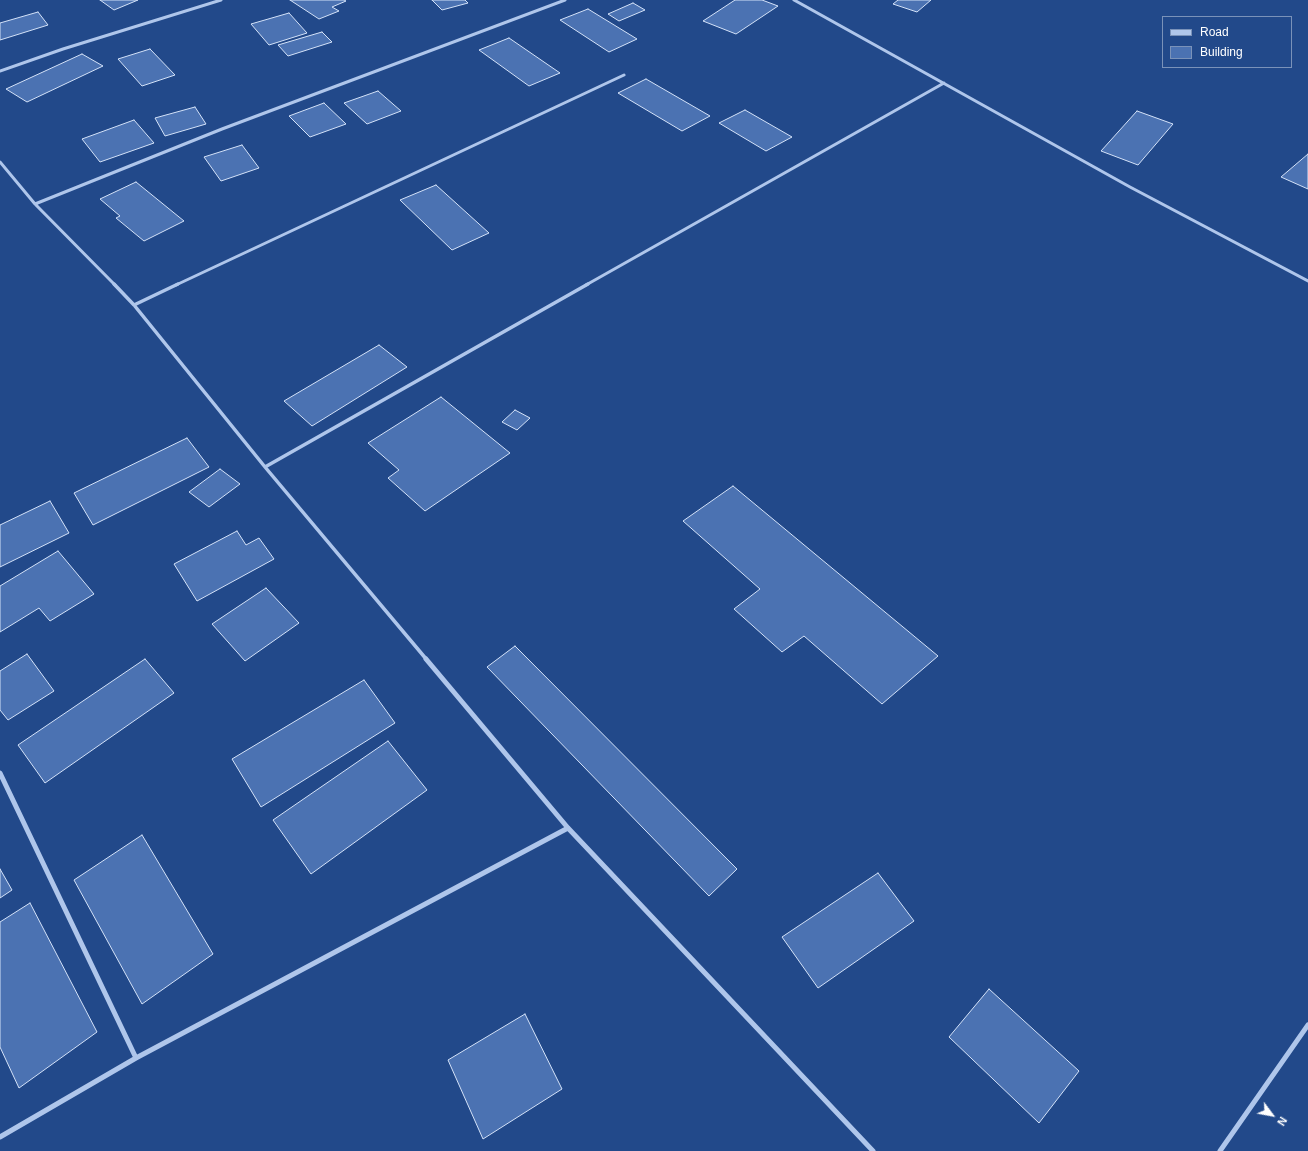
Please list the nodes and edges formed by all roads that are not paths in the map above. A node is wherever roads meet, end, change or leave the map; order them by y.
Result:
1 (221, 0) edge
2 (564, 0) edge
3 (794, 0) edge
4 (0, 71) edge
5 (624, 75) dead end
6 (944, 83) junction
7 (0, 162) edge
8 (35, 204) junction
9 (1308, 281) edge
10 (134, 305) junction
11 (265, 467) junction
12 (0, 773) edge
13 (568, 828) junction
14 (1308, 1025) edge
15 (136, 1058) junction
16 (0, 1137) edge
17 (873, 1151) edge
18 (1220, 1151) edge

1 - 4 street
2 - 8 street
3 - 6 street
5 - 10 street
6 - 9 street
6 - 11 street
7 - 8 street
8 - 10 street
10 - 11 street
11 - 13 street
12 - 15 street
13 - 15 street
13 - 17 street
14 - 18 street
15 - 16 street

